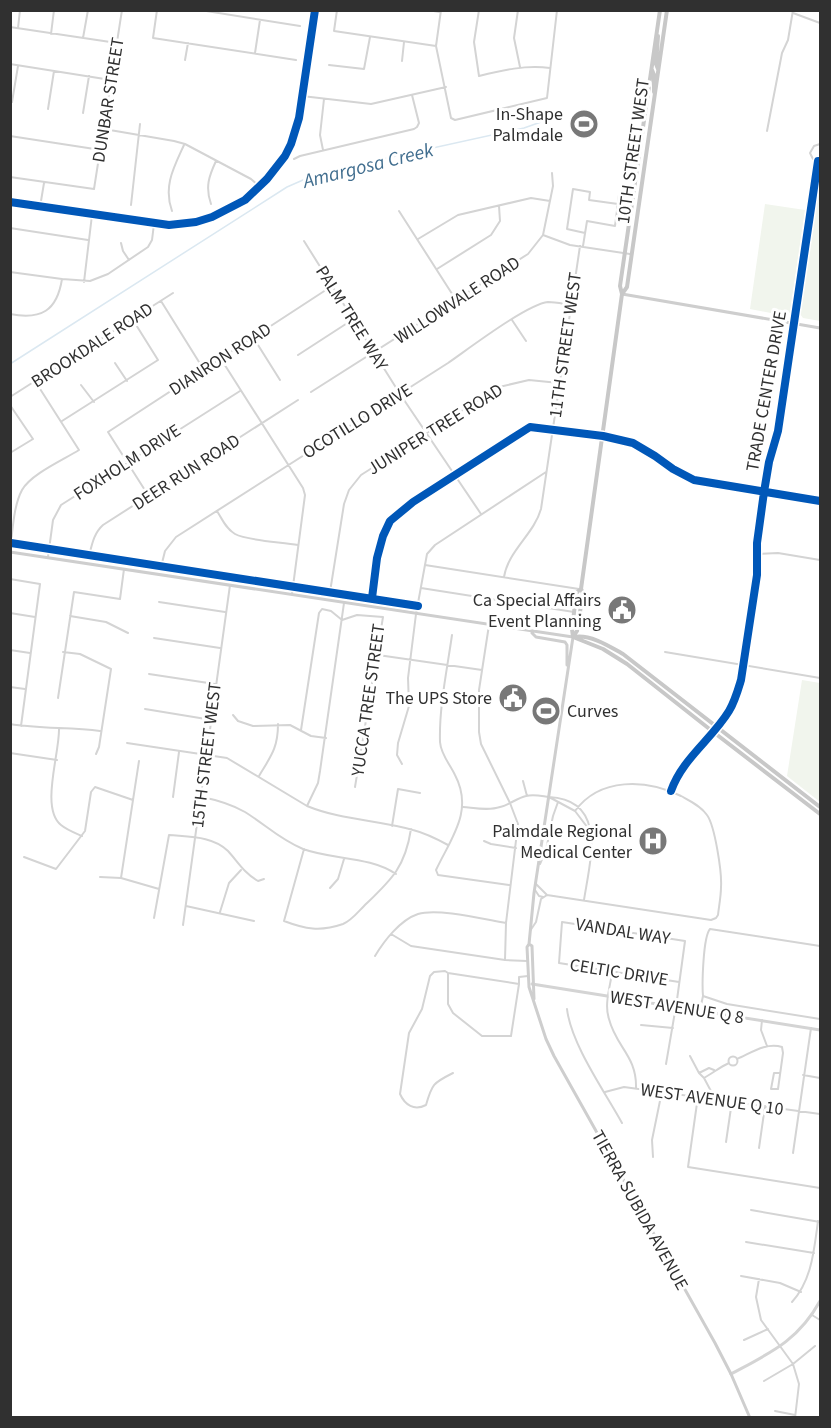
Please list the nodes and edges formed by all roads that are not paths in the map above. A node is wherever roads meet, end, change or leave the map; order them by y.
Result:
1 (20, 10) edge
2 (54, 10) edge
3 (88, 10) edge
4 (122, 10) edge
5 (157, 10) edge
6 (200, 10) edge
7 (315, 10) edge
8 (337, 10) edge
9 (427, 10) edge
10 (479, 10) edge
11 (518, 10) edge
12 (557, 10) edge
13 (660, 10) edge
14 (667, 10) edge
15 (209, 11) edge
16 (441, 11) edge
17 (793, 12) edge
18 (260, 20) junction
19 (820, 23) edge
20 (300, 26) dead end
21 (10, 27) edge
22 (18, 28) junction
23 (657, 29) junction
24 (51, 33) junction
25 (370, 37) junction
26 (84, 38) junction
27 (404, 42) junction
28 (117, 43) junction
29 (188, 43) junction
30 (436, 46) junction
31 (255, 54) junction
32 (185, 60) dead end
33 (296, 60) dead end
34 (402, 61) dead end
35 (10, 64) edge
36 (329, 65) dead end
37 (18, 66) junction
38 (520, 67) junction
39 (550, 68) junction
40 (651, 70) junction
41 (658, 70) junction
42 (54, 71) junction
43 (89, 76) junction
44 (112, 80) junction
45 (446, 87) junction
46 (412, 95) junction
47 (302, 96) junction
48 (655, 96) junction
49 (324, 99) junction
50 (12, 102) dead end
51 (48, 109) dead end
52 (83, 113) dead end
53 (140, 124) dead end
54 (104, 129) junction
55 (767, 131) dead end
56 (139, 135) junction
57 (10, 136) edge
58 (185, 144) junction
59 (820, 144) edge
60 (101, 150) junction
61 (323, 150) junction
62 (294, 159) dead end
63 (216, 161) junction
64 (819, 161) edge
65 (552, 172) dead end
66 (10, 177) edge
67 (44, 182) junction
68 (260, 187) junction
69 (620, 195) dead end
70 (550, 201) junction
71 (11, 202) edge
72 (211, 204) dead end
73 (618, 204) junction
74 (131, 205) dead end
75 (498, 206) junction
76 (40, 207) junction
77 (172, 211) dead end
78 (399, 211) dead end
79 (92, 215) junction
80 (154, 224) junction
81 (10, 228) edge
82 (585, 232) junction
83 (543, 235) junction
84 (418, 239) junction
85 (88, 240) junction
86 (304, 241) dead end
87 (121, 243) dead end
88 (582, 246) junction
89 (626, 253) junction
90 (632, 254) junction
91 (129, 260) junction
92 (437, 269) junction
93 (10, 272) edge
94 (62, 279) junction
95 (84, 282) junction
96 (333, 286) junction
97 (173, 293) dead end
98 (622, 294) junction
99 (456, 300) junction
100 (161, 301) junction
101 (571, 305) junction
102 (10, 314) edge
103 (133, 320) junction
104 (352, 320) junction
105 (512, 320) junction
106 (794, 324) junction
107 (820, 328) edge
108 (254, 337) junction
109 (526, 341) dead end
110 (374, 353) junction
111 (298, 355) dead end
112 (221, 358) junction
113 (115, 363) dead end
114 (204, 370) junction
115 (280, 380) dead end
116 (35, 381) junction
117 (127, 381) junction
118 (559, 383) junction
119 (81, 385) dead end
120 (240, 391) junction
121 (311, 392) dead end
122 (400, 394) junction
123 (10, 397) edge
124 (298, 400) dead end
125 (94, 402) junction
126 (10, 405) edge
127 (61, 422) junction
128 (261, 424) junction
129 (553, 429) junction
130 (426, 433) junction
131 (603, 436) junction
132 (10, 453) edge
133 (127, 462) junction
134 (288, 464) junction
135 (546, 472) junction
136 (455, 476) junction
137 (764, 492) junction
138 (148, 495) junction
139 (820, 501) edge
140 (217, 512) junction
141 (481, 514) junction
142 (12, 526) edge
143 (11, 543) edge
144 (299, 545) junction
145 (49, 549) junction
146 (10, 550) edge
147 (756, 554) junction
148 (89, 556) junction
149 (48, 557) junction
150 (820, 560) edge
151 (425, 565) junction
152 (161, 567) junction
153 (124, 569) junction
154 (504, 577) junction
155 (10, 579) edge
156 (230, 585) junction
157 (293, 586) junction
158 (421, 588) junction
159 (581, 589) junction
160 (330, 592) junction
161 (292, 594) junction
162 (372, 598) junction
163 (159, 602) dead end
164 (344, 602) junction
165 (418, 606) junction
166 (226, 612) junction
167 (574, 612) junction
168 (10, 613) edge
169 (416, 614) junction
170 (69, 616) junction
171 (35, 617) junction
172 (342, 620) junction
173 (489, 625) junction
174 (531, 631) junction
175 (128, 633) dead end
176 (452, 635) dead end
177 (573, 637) junction
178 (154, 638) dead end
179 (220, 648) junction
180 (10, 650) edge
181 (63, 652) junction
182 (665, 652) dead end
183 (30, 653) junction
184 (378, 655) junction
185 (626, 659) junction
186 (410, 660) junction
187 (448, 665) junction
188 (743, 665) junction
189 (568, 669) junction
190 (482, 670) junction
191 (149, 674) dead end
192 (820, 678) edge
193 (215, 684) junction
194 (10, 687) edge
195 (25, 689) junction
196 (58, 698) dead end
197 (145, 709) dead end
198 (233, 715) dead end
199 (212, 720) junction
200 (10, 724) edge
201 (278, 724) junction
202 (21, 726) junction
203 (717, 726) junction
204 (59, 728) junction
205 (301, 729) junction
206 (100, 731) junction
207 (712, 731) junction
208 (326, 738) junction
209 (127, 743) dead end
210 (179, 751) junction
211 (10, 753) edge
212 (96, 754) dead end
213 (207, 755) junction
214 (57, 760) junction
215 (139, 761) dead end
216 (402, 764) dead end
217 (259, 776) junction
218 (523, 781) dead end
219 (355, 787) dead end
220 (671, 791) junction
221 (420, 793) dead end
222 (527, 796) junction
223 (174, 797) dead end
224 (202, 797) junction
225 (549, 797) junction
226 (133, 800) junction
227 (558, 801) junction
228 (510, 803) junction
229 (306, 806) junction
230 (463, 807) junction
231 (578, 807) junction
232 (820, 807) edge
233 (575, 811) junction
234 (820, 814) edge
235 (392, 826) junction
236 (411, 829) junction
237 (591, 832) junction
238 (82, 836) junction
239 (195, 837) junction
240 (484, 841) dead end
241 (448, 845) junction
242 (516, 848) junction
243 (304, 849) junction
244 (24, 857) dead end
245 (344, 859) junction
246 (538, 867) junction
247 (242, 869) junction
248 (396, 874) junction
249 (100, 877) dead end
250 (121, 878) junction
251 (264, 879) dead end
252 (536, 884) junction
253 (510, 885) junction
254 (330, 888) dead end
255 (159, 889) junction
256 (535, 890) junction
257 (547, 895) junction
258 (543, 897) junction
259 (584, 900) junction
260 (186, 906) junction
261 (220, 912) junction
262 (154, 918) dead end
263 (254, 921) dead end
264 (506, 922) junction
265 (183, 925) dead end
266 (530, 932) junction
267 (391, 934) junction
268 (529, 944) junction
269 (820, 946) edge
270 (375, 956) dead end
271 (505, 960) junction
272 (527, 960) junction
273 (559, 963) joint
274 (612, 971) junction
275 (448, 973) junction
276 (528, 976) junction
277 (679, 982) junction
278 (528, 983) junction
279 (519, 984) junction
280 (534, 984) junction
281 (609, 996) junction
282 (703, 996) junction
283 (534, 1000) junction
284 (676, 1006) junction
285 (567, 1009) dead end
286 (700, 1010) junction
287 (820, 1019) edge
288 (762, 1020) junction
289 (641, 1025) dead end
290 (673, 1028) junction
291 (811, 1028) junction
292 (820, 1030) edge
293 (767, 1046) junction
294 (690, 1056) dead end
295 (737, 1059) junction
296 (729, 1063) junction
297 (666, 1064) dead end
298 (714, 1070) junction
299 (453, 1073) dead end
300 (699, 1073) junction
301 (780, 1073) junction
302 (804, 1075) junction
303 (704, 1078) junction
304 (820, 1078) edge
305 (636, 1088) junction
306 (662, 1091) junction
307 (605, 1092) junction
308 (712, 1093) dead end
309 (698, 1096) junction
310 (732, 1101) junction
311 (765, 1106) junction
312 (798, 1112) junction
313 (820, 1114) edge
314 (622, 1123) dead end
315 (726, 1142) dead end
316 (759, 1148) dead end
317 (793, 1153) dead end
318 (653, 1158) dead end
319 (820, 1188) edge
320 (751, 1210) dead end
321 (819, 1221) edge
322 (746, 1242) dead end
323 (814, 1253) junction
324 (741, 1276) dead end
325 (759, 1279) junction
326 (801, 1292) junction
327 (820, 1300) edge
328 (792, 1302) dead end
329 (812, 1315) junction
330 (820, 1320) edge
331 (768, 1329) junction
332 (744, 1340) dead end
333 (815, 1346) dead end
334 (780, 1347) junction
335 (793, 1364) junction
336 (731, 1374) junction
337 (764, 1381) dead end
338 (775, 1412) dead end
339 (795, 1416) edge
340 (750, 1418) edge

1 - 22 street
2 - 24 street
3 - 26 street
4 - 28 street, DUNBAR STREET
5 - 29 street
6 - 15 street
7 - 47 street
8 - 25 street
9 - 16 street
10 - 38 street
11 - 38 street
12 - 39 street
13 - 23 main road, 10TH STREET WEST
14 - 41 main road, 10TH STREET WEST
15 - 18 street
16 - 30 street
17 - 19 street
17 - 55 street
18 - 20 street
18 - 31 street
21 - 22 street
22 - 24 street
23 - 40 main road, 10TH STREET WEST
23 - 41 main road
24 - 26 street
25 - 27 street
25 - 36 street
26 - 28 street
27 - 30 street
27 - 34 street
28 - 44 street, DUNBAR STREET
29 - 31 street
29 - 32 street
30 - 45 street
31 - 33 street
35 - 37 street
37 - 42 street
37 - 50 street
38 - 39 street
39 - 45 street
40 - 48 main road
40 - 89 main road, 10TH STREET WEST
41 - 48 main road, 10TH STREET WEST
42 - 43 street
42 - 51 street
43 - 44 street
43 - 52 street
44 - 54 street, DUNBAR STREET
45 - 46 street
46 - 49 street
46 - 61 street
47 - 49 street
47 - 68 street
48 - 90 main road, 10TH STREET WEST
49 - 61 street
53 - 56 street
54 - 56 street
54 - 60 street, DUNBAR STREET
56 - 58 street
56 - 74 street
57 - 60 street
58 - 63 street
58 - 77 street
59 - 64 street, TRADE CENTER DRIVE
60 - 67 street, DUNBAR STREET
61 - 62 street
63 - 68 street
63 - 72 street
64 - 106 street, TRADE CENTER DRIVE
65 - 70 street
66 - 67 street
67 - 76 street
68 - 80 street
69 - 73 street
70 - 75 street
70 - 83 street
71 - 76 street
73 - 82 street, 11TH STREET WEST
73 - 82 street
75 - 84 street
75 - 92 street
76 - 79 street
78 - 84 street
79 - 80 street
79 - 85 street
80 - 91 street
81 - 85 street
82 - 88 street, 11TH STREET WEST
83 - 88 street
83 - 99 street, WILLOWVALE ROAD
84 - 92 street
85 - 95 street
86 - 96 street, PALM TREE WAY
87 - 91 street
88 - 89 street
88 - 101 street, 11TH STREET WEST
89 - 90 street
89 - 98 main road, 10TH STREET WEST
90 - 98 main road, 10TH STREET WEST
91 - 95 street
92 - 99 street
93 - 94 street
94 - 95 street
94 - 102 street
96 - 104 street, PALM TREE WAY
96 - 108 street, DIANRON ROAD
97 - 100 street, BROOKDALE ROAD
98 - 106 main road
98 - 131 main road, 10TH STREET WEST
99 - 110 street, WILLOWVALE ROAD
100 - 103 street, BROOKDALE ROAD
100 - 114 street
101 - 105 street, OCOTILLO DRIVE
101 - 118 street, 11TH STREET WEST
103 - 116 street, BROOKDALE ROAD
103 - 117 street
104 - 110 street, PALM TREE WAY
104 - 111 street
105 - 109 street
105 - 122 street, OCOTILLO DRIVE
106 - 107 main road
106 - 137 street, TRADE CENTER DRIVE
108 - 112 street, DIANRON ROAD
108 - 115 street
110 - 121 street, WILLOWVALE ROAD
110 - 122 street, PALM TREE WAY
112 - 114 street, DIANRON ROAD
112 - 120 street
113 - 117 street
114 - 133 street, DIANRON ROAD
116 - 123 street, BROOKDALE ROAD
116 - 127 street
117 - 125 street
118 - 129 street, 11TH STREET WEST
118 - 130 street, JUNIPER TREE ROAD
119 - 125 street
120 - 128 street
120 - 133 street, FOXHOLM DRIVE
122 - 130 street, PALM TREE WAY
122 - 134 street, OCOTILLO DRIVE
124 - 128 street, DEER RUN ROAD
125 - 127 street
126 - 132 street
127 - 142 street
128 - 134 street
128 - 138 street, DEER RUN ROAD
129 - 131 street, YUCCA TREE STREET
129 - 135 street, 11TH STREET WEST
129 - 136 street, YUCCA TREE STREET
130 - 136 street, PALM TREE WAY
130 - 160 street, JUNIPER TREE ROAD
131 - 137 street, YUCCA TREE STREET
131 - 159 main road, 10TH STREET WEST
133 - 138 street
133 - 145 street, FOXHOLM DRIVE
134 - 140 street, OCOTILLO DRIVE
134 - 144 street
135 - 141 street
135 - 154 street, 11TH STREET WEST
136 - 141 street, PALM TREE WAY
136 - 162 street, YUCCA TREE STREET
137 - 139 street, YUCCA TREE STREET
137 - 147 street, TRADE CENTER DRIVE
138 - 148 street, DEER RUN ROAD
140 - 144 street
140 - 152 street, OCOTILLO DRIVE
141 - 151 street
142 - 143 street
143 - 145 street
143 - 146 street
144 - 157 street
145 - 148 street
145 - 149 street, FOXHOLM DRIVE
146 - 149 main road
147 - 150 street
147 - 188 street, TRADE CENTER DRIVE
148 - 152 street
149 - 153 main road
151 - 154 street
151 - 158 street
152 - 157 street
153 - 156 main road
153 - 170 street
154 - 159 street
155 - 171 street
156 - 161 main road
156 - 166 street, 15TH STREET WEST
157 - 160 street
157 - 161 street
158 - 165 street
158 - 167 street
159 - 167 main road, 10TH STREET WEST
159 - 177 main road, 10TH STREET WEST
160 - 162 street
161 - 164 main road
162 - 165 street
163 - 166 street
164 - 169 main road
164 - 172 street
165 - 169 street
166 - 179 street, 15TH STREET WEST
167 - 177 main road, 10TH STREET WEST
168 - 171 street
169 - 173 main road
169 - 186 street
170 - 175 street
170 - 181 street
171 - 183 street
172 - 184 street, YUCCA TREE STREET
172 - 205 street
172 - 208 street
173 - 174 main road
173 - 190 street
174 - 177 main road
174 - 189 main road
176 - 187 street
177 - 185 main road
177 - 189 main road, TIERRA SUBIDA AVENUE
178 - 179 street
179 - 193 street, 15TH STREET WEST
180 - 183 street
181 - 196 street
181 - 206 street
182 - 188 street
183 - 195 street
184 - 186 street
184 - 219 street, YUCCA TREE STREET
185 - 203 main road
185 - 207 main road
186 - 187 street
186 - 216 street
187 - 190 street
187 - 230 street
188 - 192 street
188 - 203 street, TRADE CENTER DRIVE
189 - 225 main road, TIERRA SUBIDA AVENUE
190 - 228 street
191 - 193 street
193 - 199 street, 15TH STREET WEST
194 - 195 street
195 - 202 street
197 - 199 street
198 - 201 street
199 - 213 street, 15TH STREET WEST
200 - 202 street
201 - 205 street
201 - 217 street
202 - 204 street
203 - 207 street, TRADE CENTER DRIVE
203 - 232 main road
204 - 206 street
204 - 214 street
205 - 208 street
206 - 212 street
207 - 220 street, TRADE CENTER DRIVE
207 - 234 main road
208 - 229 street
209 - 210 street
210 - 213 street
210 - 223 street
211 - 214 street
213 - 217 street
213 - 224 street, 15TH STREET WEST
214 - 238 street
215 - 226 street
217 - 229 street
218 - 222 street
220 - 231 street
220 - 259 street
221 - 235 street
222 - 225 street
222 - 228 street
224 - 239 street, 15TH STREET WEST
224 - 243 street
225 - 227 street
225 - 231 street
225 - 246 main road, TIERRA SUBIDA AVENUE
226 - 238 street
226 - 250 street
227 - 233 street
227 - 246 street
228 - 230 street
228 - 242 street
229 - 235 street
230 - 241 street
231 - 233 street
231 - 237 street
233 - 237 street
235 - 236 street
236 - 241 street
236 - 248 street
237 - 259 street
238 - 244 street
239 - 247 street
239 - 255 street
239 - 260 street, 15TH STREET WEST
240 - 242 street
241 - 253 street
242 - 253 street
243 - 245 street
243 - 248 street
245 - 248 street
245 - 254 street
246 - 252 main road, TIERRA SUBIDA AVENUE
247 - 251 street
247 - 261 street
249 - 250 street
250 - 255 street
252 - 256 main road, TIERRA SUBIDA AVENUE
252 - 257 street
253 - 264 street
255 - 262 street
256 - 258 street
256 - 266 main road, TIERRA SUBIDA AVENUE
257 - 258 street
257 - 259 street
258 - 266 street
260 - 261 street
260 - 265 street, 15TH STREET WEST
261 - 263 street
264 - 267 street
264 - 271 street
266 - 268 main road, TIERRA SUBIDA AVENUE
267 - 270 street
267 - 271 street
268 - 272 main road, TIERRA SUBIDA AVENUE
268 - 280 main road, TIERRA SUBIDA AVENUE
269 - 282 street
271 - 272 street
272 - 276 main road, TIERRA SUBIDA AVENUE
273 - 274 street, CELTIC DRIVE
273 - 277 street, VANDAL WAY
274 - 277 street, CELTIC DRIVE
274 - 281 street
275 - 279 street
275 - 279 street
275 - 299 street
276 - 278 main road, TIERRA SUBIDA AVENUE
276 - 279 street
277 - 284 street
278 - 280 street, WEST AVENUE Q 8
278 - 283 main road, TIERRA SUBIDA AVENUE
280 - 281 street, WEST AVENUE Q 8
280 - 283 main road, TIERRA SUBIDA AVENUE
281 - 284 street, WEST AVENUE Q 8
281 - 305 street
282 - 286 street
282 - 287 street
283 - 336 main road, TIERRA SUBIDA AVENUE
284 - 286 street, WEST AVENUE Q 8
284 - 290 street
285 - 307 street
286 - 288 street, WEST AVENUE Q 8
288 - 291 street, WEST AVENUE Q 8
288 - 293 street
289 - 290 street
290 - 297 street
291 - 292 street, WEST AVENUE Q 8
291 - 302 street
293 - 295 street
293 - 301 street
294 - 300 street
295 - 296 street
295 - 296 street
296 - 298 street
298 - 300 street
298 - 303 street
300 - 303 street
301 - 301 street
302 - 304 street
302 - 312 street
303 - 308 street
305 - 306 street, WEST AVENUE Q 10
305 - 307 street, WEST AVENUE Q 10
306 - 309 street, WEST AVENUE Q 10
306 - 318 street
307 - 314 street
309 - 310 street, WEST AVENUE Q 10
309 - 319 street
310 - 311 street, WEST AVENUE Q 10
310 - 315 street
311 - 312 street, WEST AVENUE Q 10
311 - 316 street
312 - 313 street, WEST AVENUE Q 10
312 - 317 street
320 - 321 street
321 - 323 street
322 - 323 street
323 - 326 street
324 - 325 street
325 - 326 street
325 - 331 street
326 - 328 street
327 - 329 street
329 - 330 street
329 - 334 street
331 - 332 street
331 - 334 street
333 - 335 street
334 - 335 street
334 - 336 street
335 - 337 street
335 - 339 street
336 - 340 main road, TIERRA SUBIDA AVENUE
338 - 339 street

